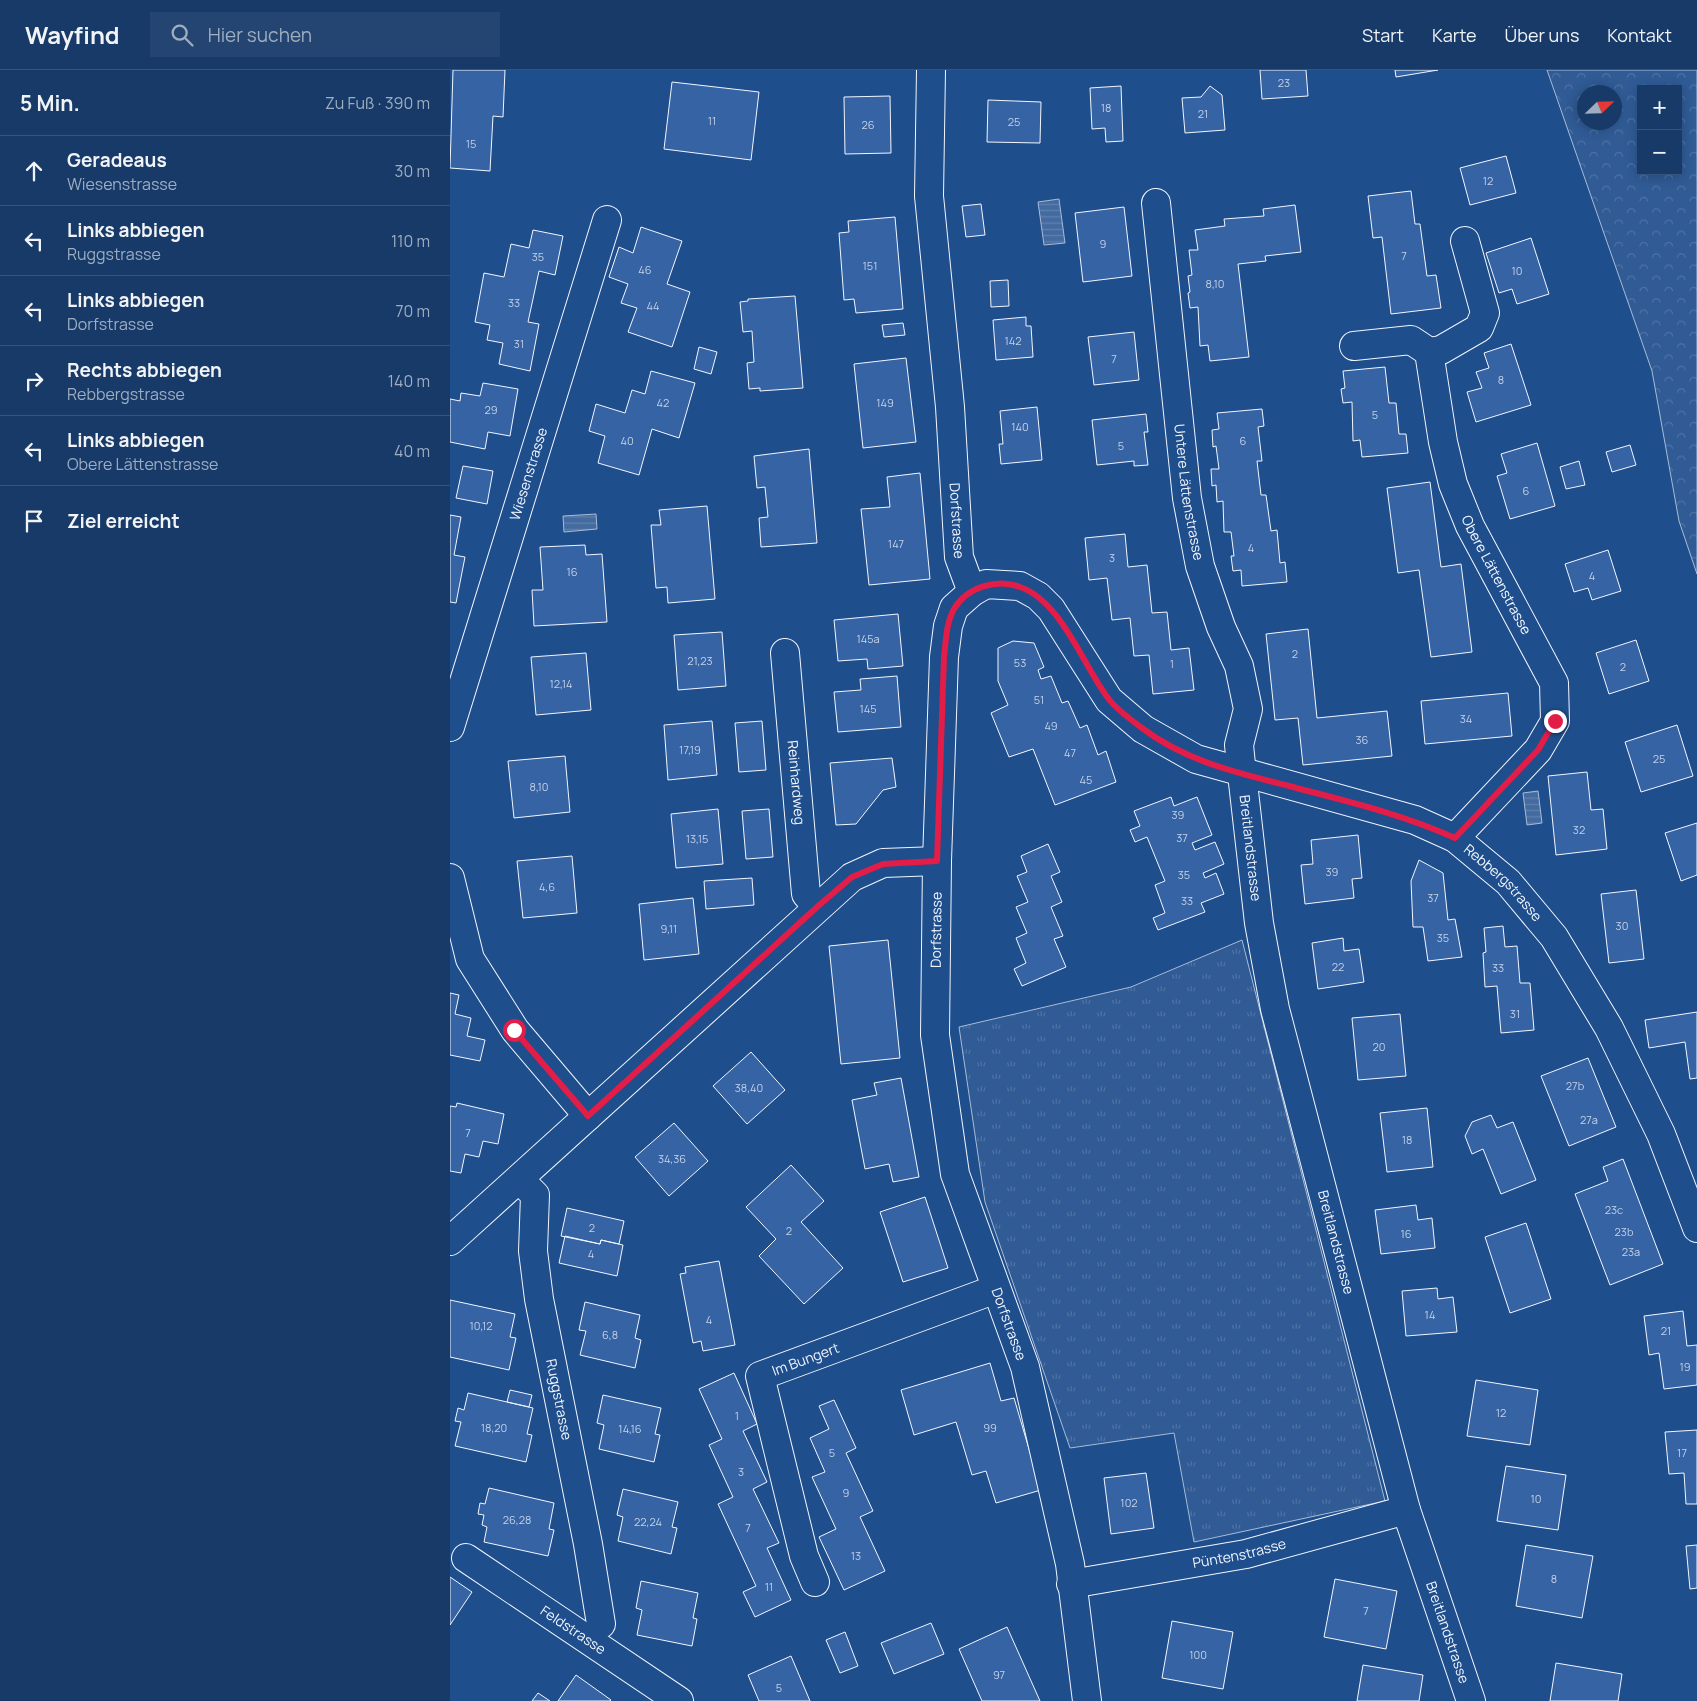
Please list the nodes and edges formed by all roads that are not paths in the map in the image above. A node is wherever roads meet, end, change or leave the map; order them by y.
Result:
1 (931, 70) edge
2 (1156, 203) dead end
3 (607, 220) dead end
4 (1464, 241) dead end
5 (1354, 346) dead end
6 (1429, 352) junction
7 (972, 592) junction
8 (785, 653) dead end
9 (450, 727) edge
10 (1242, 774) junction
11 (1455, 838) junction
12 (937, 861) junction
13 (450, 878) edge
14 (817, 907) junction
15 (588, 1116) junction
16 (520, 1180) junction
17 (1697, 1228) edge
18 (450, 1241) edge
19 (996, 1289) junction
20 (1406, 1510) junction
21 (466, 1558) dead end
22 (816, 1582) dead end
23 (1071, 1584) junction
24 (601, 1624) dead end
25 (676, 1700) edge
26 (1087, 1701) edge
27 (1471, 1701) edge

1 - 7 street, Dorfstrasse
2 - 10 street, Untere Lättenstrasse
3 - 9 street, Wiesenstrasse
4 - 6 street
5 - 6 street
6 - 11 street, Obere Lättenstrasse
7 - 10 street, Rebbergstrasse
7 - 12 street, Dorfstrasse
8 - 14 street, Reinhardweg
10 - 11 street, Rebbergstrasse
10 - 20 street, Breitlandstrasse
11 - 17 street, Rebbergstrasse
12 - 14 street
12 - 19 street, Dorfstrasse
13 - 15 street
14 - 15 street
15 - 16 street
16 - 18 street
16 - 24 street, Ruggstrasse
19 - 22 street, Im Bungert
19 - 23 street, Dorfstrasse
20 - 23 street, Püntenstrasse
20 - 27 street, Breitlandstrasse
21 - 25 street, Feldstrasse
23 - 26 street, Dorfstrasse

